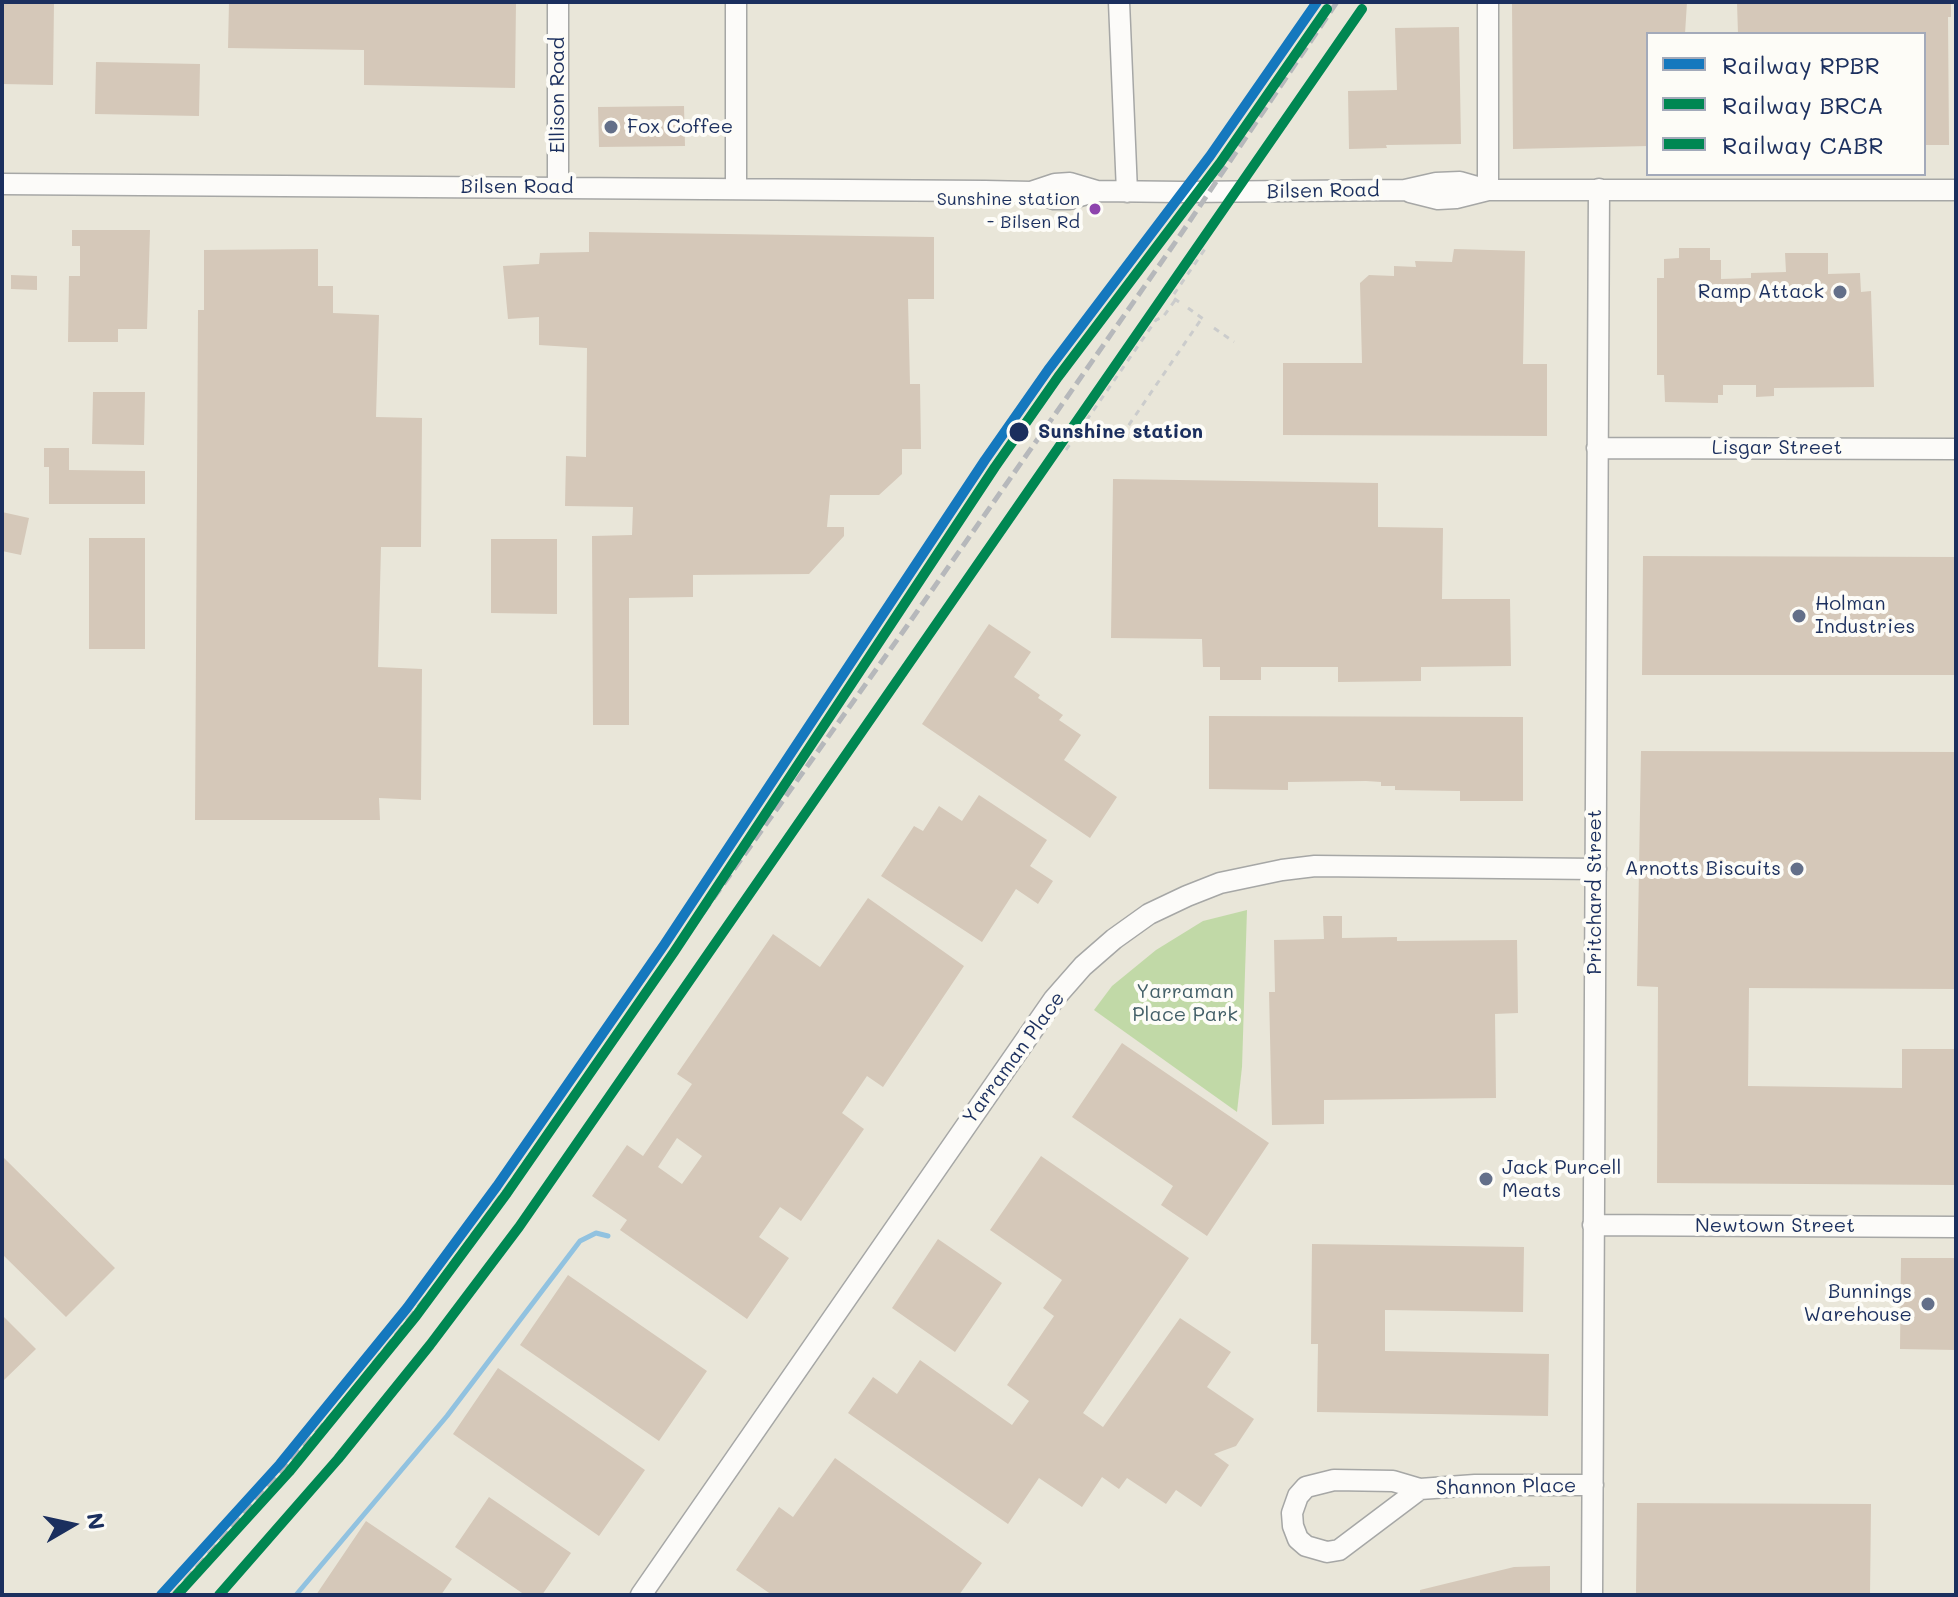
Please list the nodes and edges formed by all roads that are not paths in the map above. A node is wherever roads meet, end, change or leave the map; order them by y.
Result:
1 (558, 2) edge
2 (736, 2) edge
3 (1119, 2) edge
4 (1488, 2) edge
5 (2, 184) edge
6 (558, 188) junction
7 (736, 189) junction
8 (1599, 189) junction
9 (1488, 190) junction
10 (1956, 190) edge
11 (1127, 192) junction
12 (1597, 448) junction
13 (1956, 449) edge
14 (1596, 869) junction
15 (1593, 1225) junction
16 (1956, 1227) edge
17 (1593, 1485) junction
18 (1420, 1489) junction
19 (641, 1595) edge
20 (1592, 1595) edge

1 - 6 street, Ellison Road
2 - 7 street
3 - 11 street
4 - 9 street
5 - 6 street, Bilsen Road
6 - 7 street, Bilsen Road
7 - 11 street, Bilsen Road
8 - 9 street, Bilsen Road
8 - 10 street, Bilsen Road
8 - 12 street, Pritchard Street
9 - 11 street, Bilsen Road
12 - 13 street, Lisgar Street
12 - 14 street, Pritchard Street
14 - 15 street, Pritchard Street
14 - 19 street, Yarraman Place
15 - 16 street, Newtown Street
15 - 17 street, Pritchard Street
17 - 18 street, Shannon Place
17 - 20 street, Pritchard Street
18 - 18 street, Shannon Place

